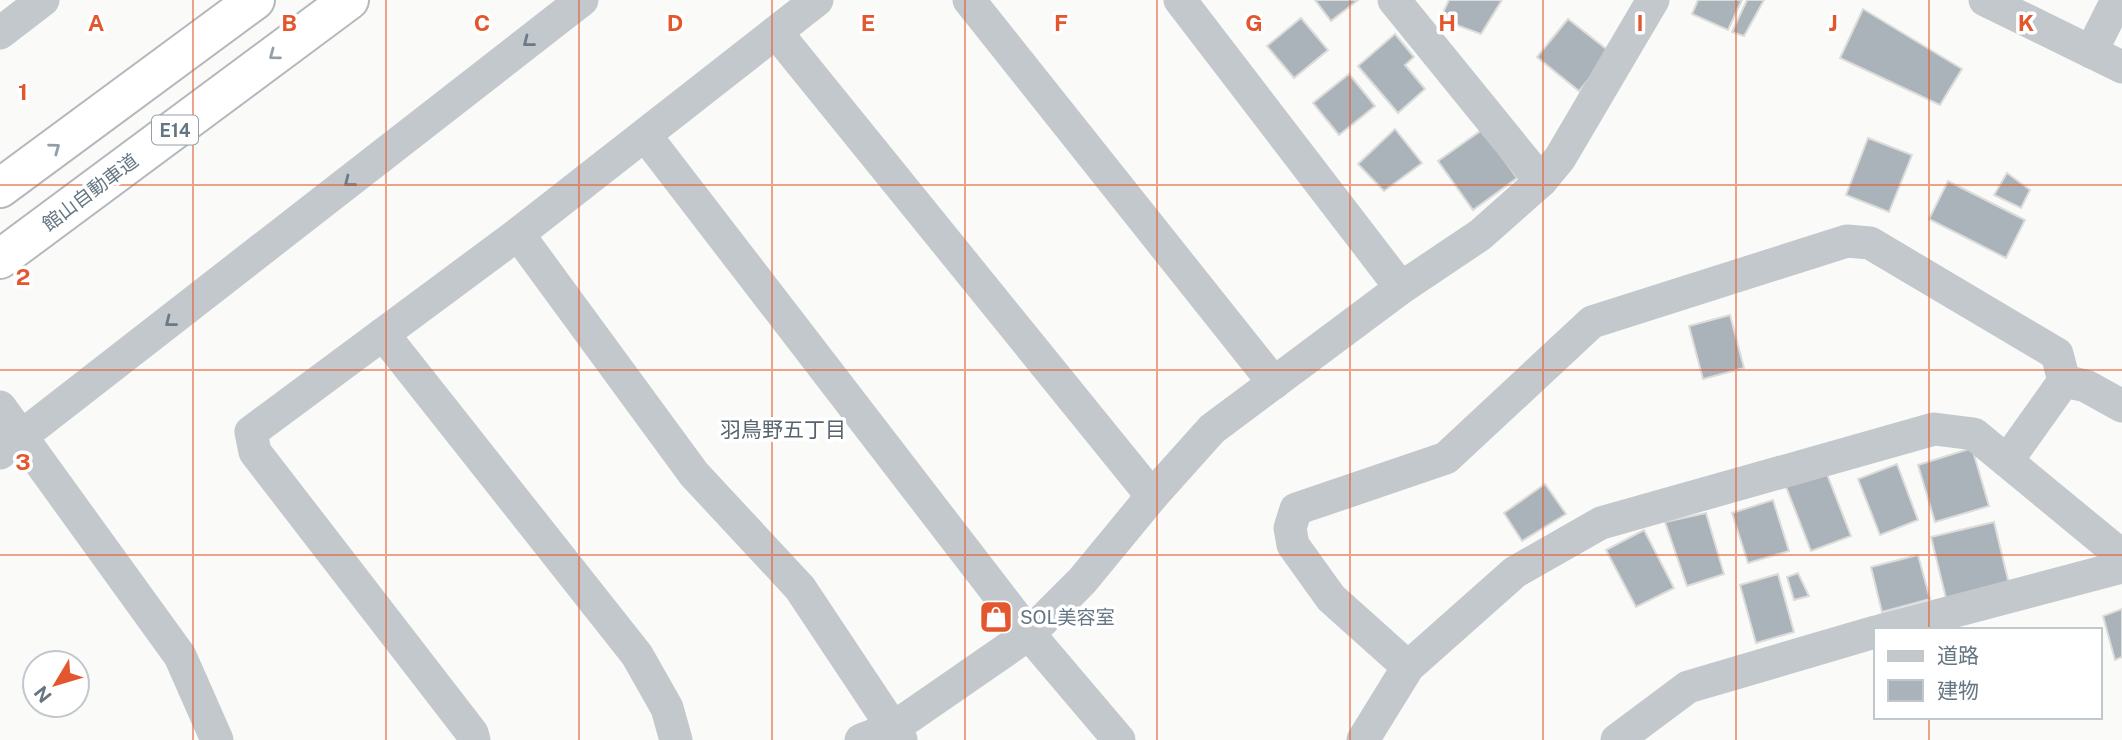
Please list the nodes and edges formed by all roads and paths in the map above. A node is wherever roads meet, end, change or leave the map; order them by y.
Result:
1 (43, 0) edge
2 (255, 0) edge
3 (349, 0) edge
4 (582, 0) edge
5 (817, 0) edge
6 (969, 0) edge
7 (1181, 0) edge
8 (1394, 0) edge
9 (1985, 0) edge
10 (2117, 0) edge
11 (1642, 4) edge
12 (776, 32) junction
13 (0, 33) edge
14 (2091, 52) junction
15 (2122, 67) edge
16 (645, 135) junction
17 (1541, 181) junction
18 (0, 188) edge
19 (518, 234) junction
20 (0, 259) edge
21 (1401, 288) junction
22 (383, 334) junction
23 (2064, 381) junction
24 (1273, 383) junction
25 (2122, 406) edge
26 (0, 407) edge
27 (11, 445) edge
28 (2007, 461) junction
29 (1152, 496) junction
30 (2122, 556) edge
31 (2122, 566) edge
32 (1890, 628) edge
33 (1874, 632) edge
34 (1030, 634) junction
35 (1408, 667) junction
36 (897, 734) edge
37 (1370, 737) edge
38 (217, 740) edge
39 (474, 740) edge
40 (676, 740) edge
41 (860, 740) edge
42 (1119, 740) edge
43 (1617, 740) edge

1 - 13 street
18 -> 2 highway
3 -> 20 highway, 館山自動車道 / E14
4 -> 27 street
5 - 12 street
6 - 24 street
7 - 21 street
8 - 17 street
9 - 14 street
10 - 14 street
11 - 17 street
12 - 16 street
12 - 29 street
14 - 15 street
16 - 19 street
16 - 34 street
17 - 21 street
19 - 22 street
19 - 36 street
21 - 24 street
22 - 39 street
22 - 40 street
23 - 25 street
23 - 28 street
23 - 35 street
24 - 29 street
26 - 27 street
27 - 38 street
28 - 30 street
28 - 35 street
29 - 34 street
31 - 32 street
33 - 43 street
34 - 36 street
34 - 42 street
35 - 37 street
36 - 41 street

